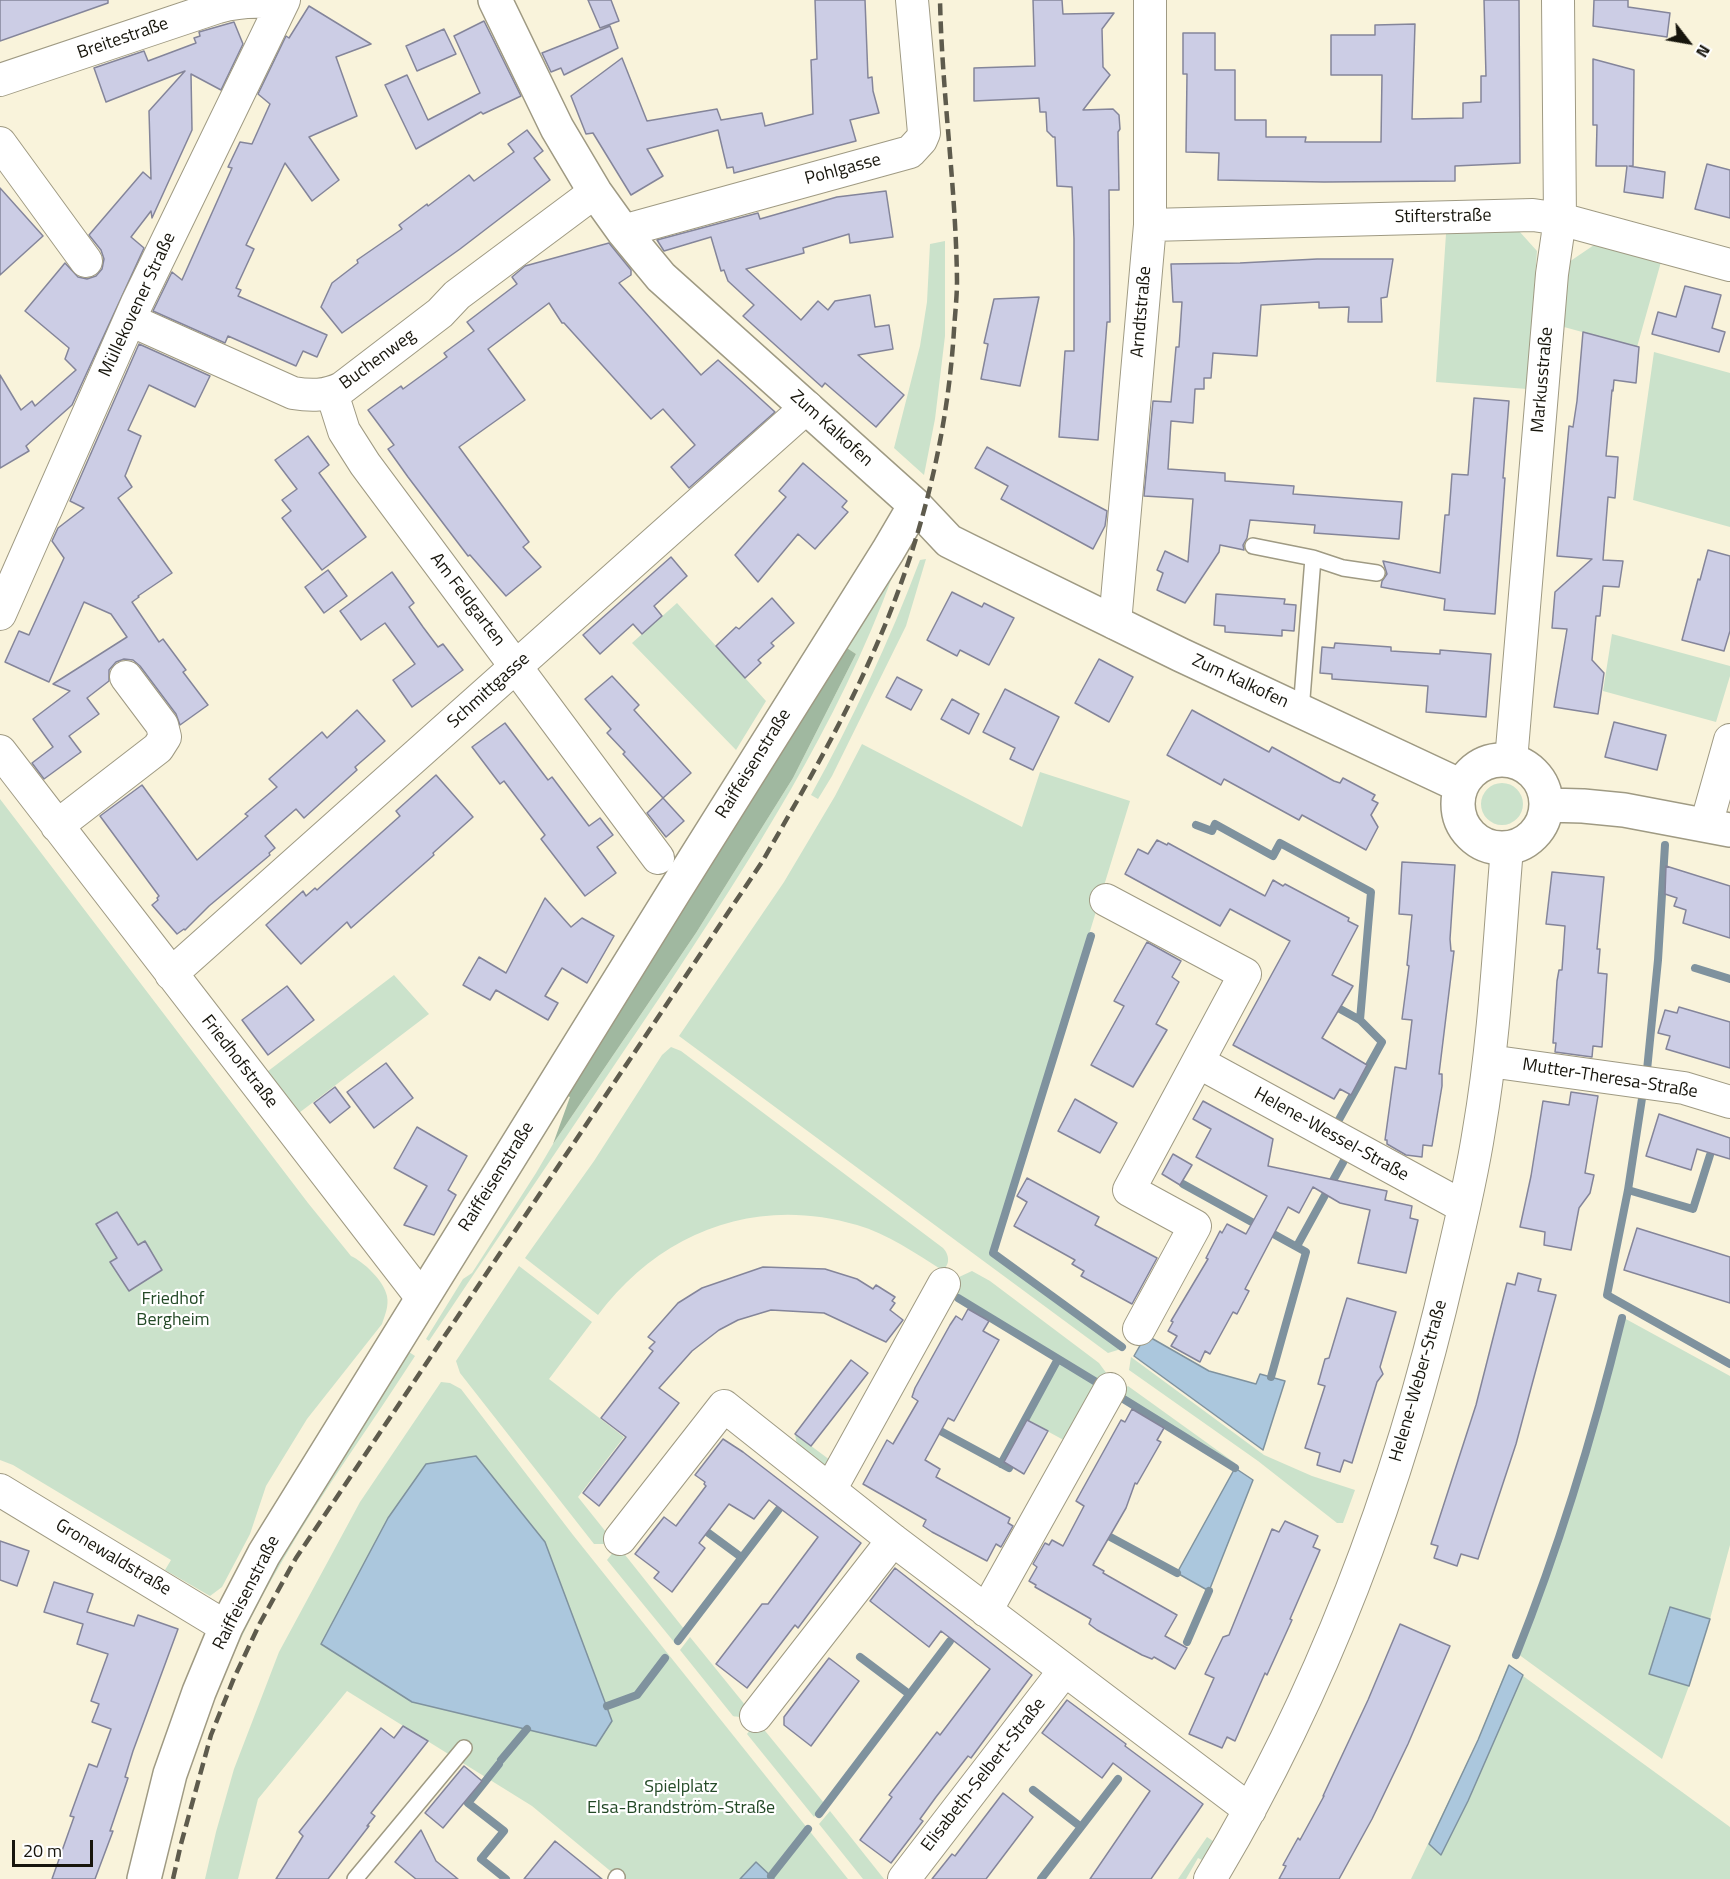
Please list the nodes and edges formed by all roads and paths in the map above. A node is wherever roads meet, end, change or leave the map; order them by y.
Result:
1 (495, 0) edge
2 (912, 0) edge
3 (1150, 0) edge
4 (1558, 0) edge
5 (283, 2) edge
6 (0, 80) edge
7 (0, 143) edge
8 (595, 192) junction
9 (1560, 219) junction
10 (1150, 225) junction
11 (623, 231) junction
12 (86, 261) dead end
13 (1730, 265) edge
14 (130, 320) junction
15 (332, 393) junction
16 (807, 407) junction
17 (915, 505) junction
18 (1253, 546) dead end
19 (1314, 558) junction
20 (1377, 573) dead end
21 (0, 614) edge
22 (1115, 623) junction
23 (517, 666) junction
24 (126, 677) dead end
25 (1301, 711) junction
26 (1730, 740) edge
27 (0, 751) edge
28 (1511, 760) junction
29 (1461, 786) junction
30 (1546, 805) junction
31 (57, 826) junction
32 (1718, 828) edge
33 (1507, 848) junction
34 (658, 858) dead end
35 (1106, 900) dead end
36 (171, 974) junction
37 (1489, 1061) junction
38 (1198, 1062) junction
39 (1730, 1102) edge
40 (1464, 1207) junction
41 (944, 1284) dead end
42 (422, 1298) junction
43 (1139, 1329) dead end
44 (1110, 1389) dead end
45 (0, 1490) edge
46 (830, 1490) junction
47 (620, 1539) dead end
48 (893, 1540) junction
49 (987, 1611) junction
50 (226, 1627) junction
51 (1065, 1671) junction
52 (756, 1716) dead end
53 (464, 1748) dead end
54 (1250, 1810) junction
55 (1216, 1877) edge
56 (144, 1879) edge
57 (355, 1879) edge
58 (904, 1879) edge

1 - 8 street, Zum Kalkofen
2 - 11 street, Pohlgasse
3 - 10 street, Arndtstraße
4 - 9 street, Markusstraße
5 - 6 street, Breitestraße
5 - 14 street, Müllekovener Straße
7 - 12 street
8 - 11 street, Zum Kalkofen
8 - 15 street, Buchenweg
9 - 10 street, Stifterstraße
9 - 13 street, Stifterstraße
9 - 28 street, Markusstraße
10 - 22 street, Arndtstraße
11 - 16 street, Zum Kalkofen
14 - 15 street, Buchenweg
14 - 21 street, Müllekovener Straße
15 - 23 street, Am Feldgarten
16 - 17 street, Zum Kalkofen
16 - 23 street, Schmittgasse
17 - 22 street, Zum Kalkofen
17 - 42 street, Raiffeisenstraße
18 - 19 lane
19 - 20 lane
19 - 25 lane, Zum Kalkofen
22 - 25 street, Zum Kalkofen
23 - 34 street, Am Feldgarten
23 - 36 street, Schmittgasse
24 - 31 street
25 - 29 street, Zum Kalkofen
26 - 32 street
27 - 31 street, Friedhofstraße
28 - 29 street
28 - 30 street
29 - 33 street
30 - 32 street
30 - 33 street
31 - 36 street, Friedhofstraße
33 - 37 street, Helene-Weber-Straße
35 - 38 street
36 - 42 street, Friedhofstraße
37 - 39 street, Mutter-Theresa-Straße
37 - 40 street, Helene-Weber-Straße
38 - 40 street, Helene-Wessel-Straße
38 - 43 street
40 - 54 street, Helene-Weber-Straße
41 - 46 street
42 - 50 street, Raiffeisenstraße
44 - 49 street
45 - 50 street, Gronewaldstraße
46 - 47 street
46 - 48 street
48 - 49 street
48 - 52 street
49 - 51 street
50 - 56 street, Raiffeisenstraße
51 - 54 street
51 - 58 street, Elisabeth-Selbert-Straße
53 - 57 lane
54 - 55 street, Helene-Weber-Straße

